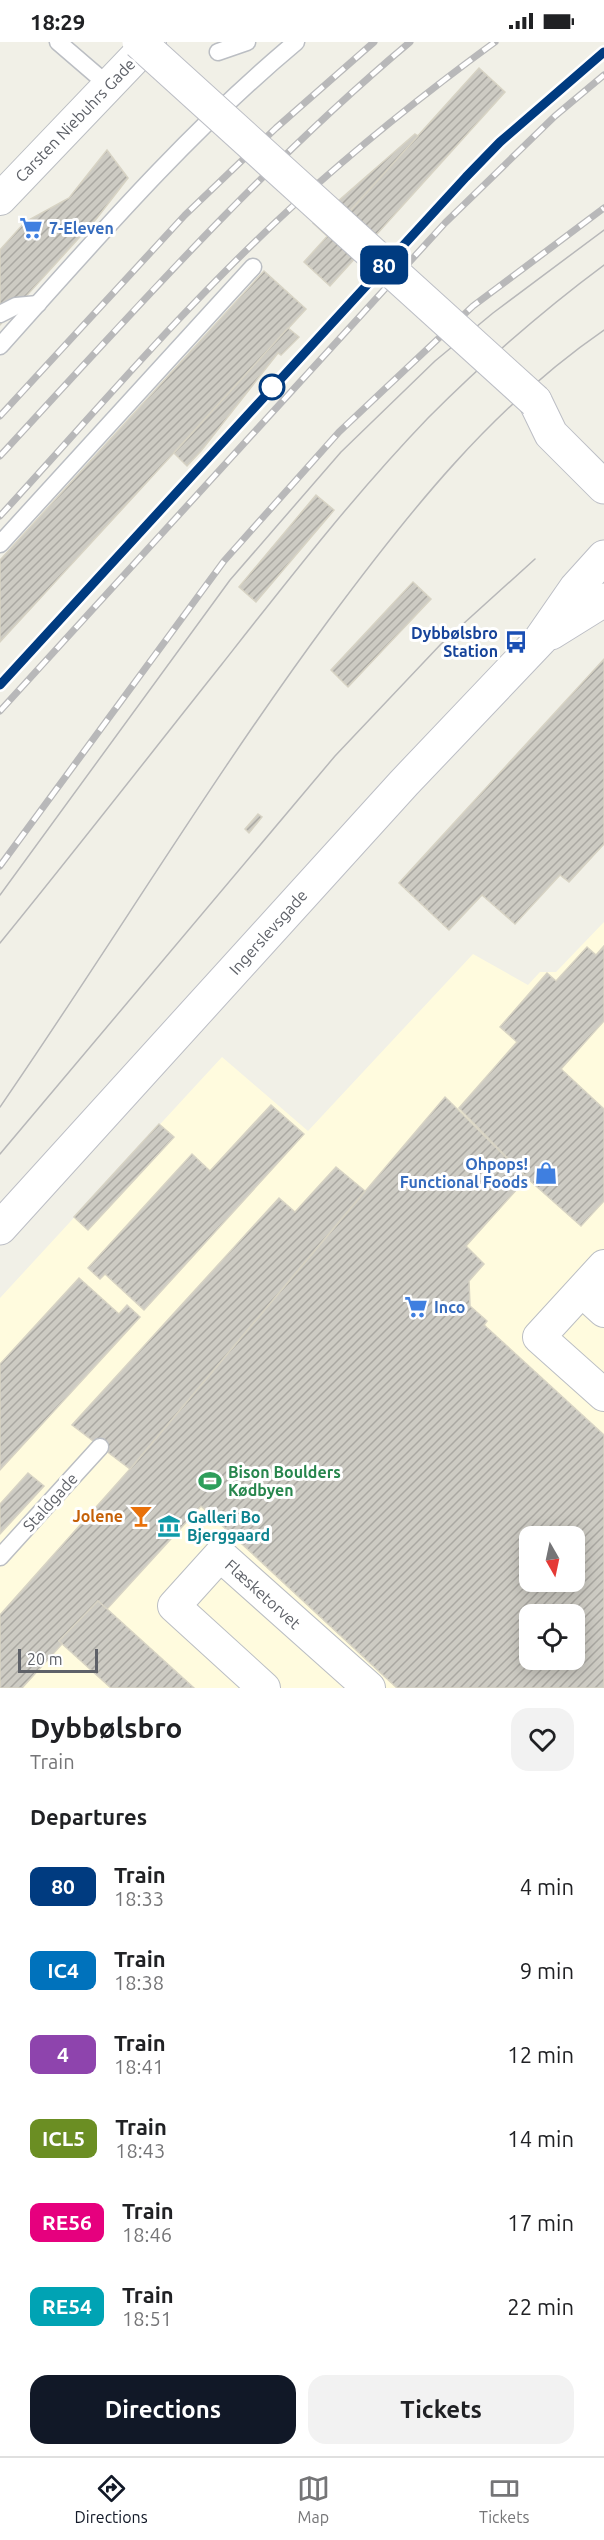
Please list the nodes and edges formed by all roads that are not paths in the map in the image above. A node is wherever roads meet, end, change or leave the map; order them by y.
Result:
1 (58, 42) edge
2 (139, 42) edge
3 (150, 42) edge
4 (247, 42) edge
5 (296, 42) edge
6 (218, 52) dead end
7 (108, 85) junction
8 (0, 199) edge
9 (253, 267) dead end
10 (38, 304) junction
11 (0, 314) edge
12 (0, 346) edge
13 (535, 401) junction
14 (604, 456) edge
15 (604, 487) edge
16 (0, 544) edge
17 (604, 557) edge
18 (604, 600) edge
19 (540, 640) junction
20 (0, 1228) edge
21 (604, 1266) edge
22 (593, 1301) edge
23 (604, 1395) edge
24 (100, 1447) dead end
25 (0, 1557) edge
26 (264, 1688) edge
27 (369, 1688) edge

1 - 7 lane
2 - 13 street, bridge
3 - 7 street, Carsten Niebuhrs Gade
4 - 6 lane
5 - 10 lane
7 - 8 street, Carsten Niebuhrs Gade
9 - 16 lane
10 - 11 lane
10 - 12 lane
13 - 14 street
13 - 15 street
17 - 19 street, Ingerslevsgade
18 - 19 street, Ingerslevsgade
19 - 20 street, Ingerslevsgade
21 - 22 street
22 - 23 street
24 - 25 lane, Staldgade
26 - 27 street, Flæsketorvet

